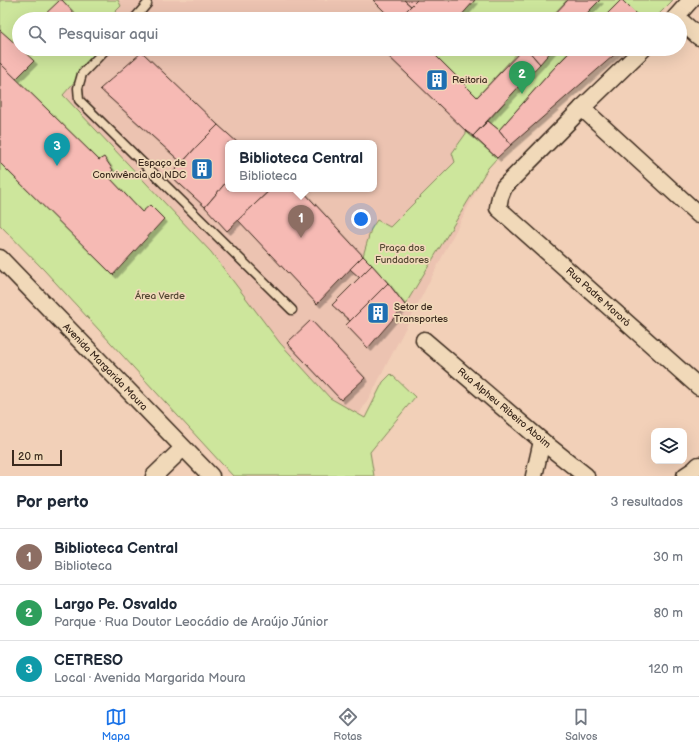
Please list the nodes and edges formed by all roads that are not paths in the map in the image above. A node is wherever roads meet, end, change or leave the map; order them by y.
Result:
1 (691, 0) edge
2 (147, 4) dead end
3 (140, 12) edge
4 (682, 12) edge
5 (687, 27) edge
6 (699, 37) edge
7 (99, 56) edge
8 (636, 56) edge
9 (582, 108) junction
10 (699, 215) edge
11 (0, 258) edge
12 (292, 310) dead end
13 (424, 340) dead end
14 (699, 387) edge
15 (542, 441) junction
16 (183, 448) junction
17 (699, 465) edge
18 (154, 476) edge
19 (211, 476) edge
20 (534, 476) edge
21 (586, 476) edge
22 (684, 476) edge

1 - 4 street
2 - 3 lane
5 - 6 street
7 - 12 lane
8 - 9 street
9 - 10 street
9 - 14 street, Rua Padre Mororó
11 - 16 street, Avenida Margarida Moura
13 - 15 street, Rua Alpheu Ribeiro Aboim
15 - 20 street
15 - 21 street, Rua Alpheu Ribeiro Aboim
16 - 18 street
16 - 19 street, Avenida Margarida Moura
17 - 22 street

